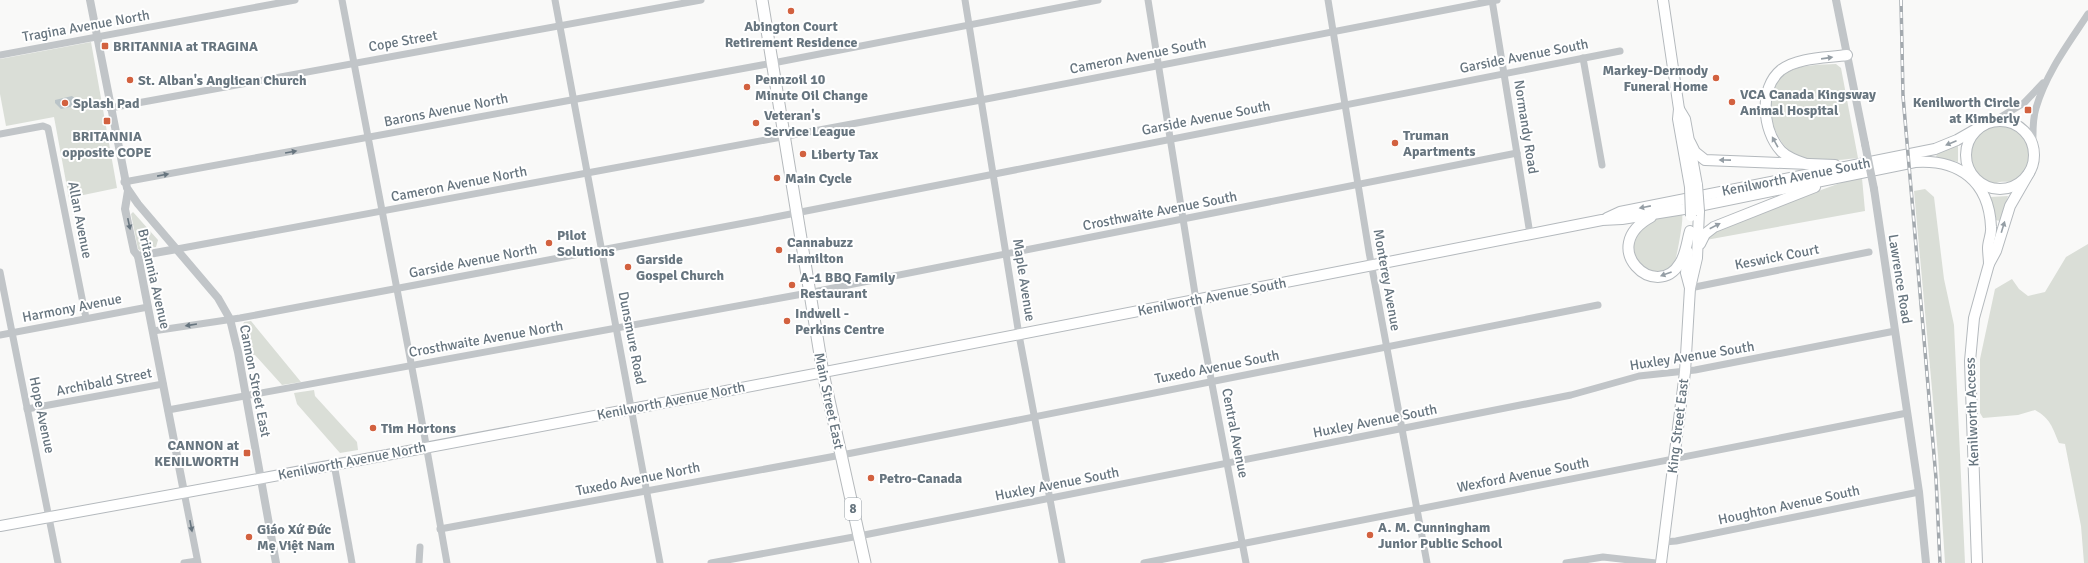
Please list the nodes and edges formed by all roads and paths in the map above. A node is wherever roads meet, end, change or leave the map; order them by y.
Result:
1 (90, 0) edge
2 (295, 0) edge
3 (342, 0) edge
4 (555, 0) edge
5 (700, 0) edge
6 (762, 0) edge
7 (965, 0) edge
8 (1098, 0) edge
9 (1148, 0) edge
10 (1328, 0) edge
11 (1494, 0) edge
12 (1662, 0) edge
13 (1836, 0) edge
14 (2088, 14) edge
15 (969, 25) junction
16 (560, 26) junction
17 (1333, 31) junction
18 (97, 37) junction
19 (1620, 51) dead end
20 (0, 55) edge
21 (1847, 55) junction
22 (1583, 58) junction
23 (773, 63) junction
24 (355, 64) junction
25 (1158, 65) junction
26 (1504, 73) junction
27 (2047, 79) junction
28 (574, 99) junction
29 (981, 100) junction
30 (1345, 104) junction
31 (110, 108) junction
32 (1679, 109) junction
33 (1989, 123) junction
34 (0, 134) edge
35 (784, 136) junction
36 (368, 138) junction
37 (1170, 138) junction
38 (1690, 142) junction
39 (2033, 147) junction
40 (1517, 153) junction
41 (1806, 164) junction
42 (1602, 165) dead end
43 (1855, 165) junction
44 (587, 173) junction
45 (2029, 173) junction
46 (994, 174) junction
47 (1848, 175) junction
48 (1975, 180) junction
49 (124, 182) junction
50 (1358, 185) junction
51 (1693, 186) junction
52 (128, 190) junction
53 (382, 211) junction
54 (796, 212) junction
55 (1656, 214) junction
56 (1695, 214) junction
57 (1184, 219) junction
58 (1602, 220) junction
59 (1690, 231) junction
60 (1530, 234) junction
61 (177, 249) junction
62 (601, 250) junction
63 (1869, 252) dead end
64 (1007, 254) junction
65 (138, 256) junction
66 (1697, 258) junction
67 (1989, 264) junction
68 (1372, 266) junction
69 (0, 272) edge
70 (396, 288) junction
71 (1690, 288) junction
72 (808, 293) junction
73 (1196, 300) junction
74 (1598, 305) dead end
75 (148, 306) junction
76 (86, 318) junction
77 (230, 319) junction
78 (617, 328) junction
79 (153, 331) junction
80 (1895, 332) junction
81 (12, 333) junction
82 (0, 335) edge
83 (1020, 335) junction
84 (1386, 347) junction
85 (411, 366) junction
86 (1685, 372) junction
87 (823, 373) junction
88 (1211, 382) junction
89 (163, 384) junction
90 (246, 397) junction
91 (631, 409) junction
92 (27, 410) junction
93 (168, 410) junction
94 (1907, 413) junction
95 (1034, 417) junction
96 (1401, 429) junction
97 (426, 447) junction
98 (840, 455) junction
99 (1675, 458) junction
100 (334, 464) junction
101 (1228, 464) junction
102 (259, 478) junction
103 (647, 491) junction
104 (184, 492) junction
105 (1919, 492) junction
106 (1050, 498) junction
107 (1416, 510) junction
108 (49, 517) junction
109 (0, 526) edge
110 (440, 529) junction
111 (859, 536) junction
112 (1664, 542) junction
113 (1242, 544) junction
114 (420, 547) dead end
115 (198, 562) edge
116 (58, 563) edge
117 (184, 563) edge
118 (276, 563) edge
119 (352, 563) edge
120 (419, 563) edge
121 (446, 563) edge
122 (660, 563) edge
123 (711, 563) edge
124 (865, 563) edge
125 (1062, 563) edge
126 (1144, 563) edge
127 (1246, 563) edge
128 (1427, 563) edge
129 (1566, 563) edge
130 (1656, 563) edge
131 (1661, 563) edge
132 (1926, 563) edge
133 (1977, 563) edge

1 - 18 street
2 - 18 street, Tragina Avenue North
3 - 24 street
4 - 16 street, Dunsmure Road
5 - 16 street, Cope Street
6 - 23 main road, Main Street East / 8
7 - 15 street, Maple Avenue
8 - 15 street, Barons Avenue North
9 - 25 street, Central Avenue
10 - 17 street, Monterey Avenue
11 - 17 street, Cameron Avenue South
11 - 26 street, Normandy Road
12 - 32 main road, King Street East
13 - 21 street, Lawrence Road
14 - 27 street
15 - 23 street, Barons Avenue North
15 - 29 street, Maple Avenue
16 - 24 street, Cope Street
16 - 28 street, Dunsmure Road
17 - 25 street, Cameron Avenue South
17 - 30 street, Monterey Avenue
18 - 20 street, Tragina Avenue North
18 - 31 street
19 - 22 street, Garside Avenue South
41 -> 21 main road
21 - 80 street, Lawrence Road, bridge
22 - 26 street, Garside Avenue South
22 - 42 street
23 - 28 street, Barons Avenue North
23 - 35 main road, Main Street East / 8
24 - 31 street, Cope Street
24 - 36 street
25 - 29 street, Cameron Avenue South
25 - 37 street, Central Avenue
26 - 30 street, Garside Avenue South
26 - 40 street, Normandy Road
27 - 33 street
27 - 39 street
28 - 36 street, Barons Avenue North
28 - 44 street, Dunsmure Road
29 - 35 street, Cameron Avenue South
29 - 46 street, Maple Avenue
30 - 37 street, Garside Avenue South
30 - 50 street, Monterey Avenue
31 - 49 street
32 - 38 main road, King Street East
32 - 51 main road, King Street East
33 - 39 main road
33 -> 43 main road, Kenilworth Avenue South
33 - 48 main road
34 - 76 street, Allan Avenue
35 - 44 street, Cameron Avenue North
35 - 54 main road, Main Street East / 8
49 -> 36 street, Barons Avenue North
36 - 53 street
37 - 46 street, Garside Avenue South
37 - 57 street, Central Avenue
41 -> 38 main road
38 - 51 main road, King Street East
39 - 45 main road
40 - 50 street, Crosthwaite Avenue South
40 - 60 street, Normandy Road
41 - 43 main road
43 -> 58 main road, Kenilworth Avenue South
44 - 53 street, Cameron Avenue North
44 - 62 street, Dunsmure Road
45 - 48 main road
67 -> 45 main road, Kenilworth Access
46 - 54 street, Garside Avenue South
46 - 64 street, Maple Avenue
47 - 48 main road, Kenilworth Avenue South
47 - 55 main road, Kenilworth Avenue South
66 -> 47 main road
48 - 67 main road, Kenilworth Access
49 - 52 street
50 - 57 street, Crosthwaite Avenue South
50 - 68 street, Monterey Avenue
51 - 56 main road, King Street East, bridge
52 - 61 street, Cannon Street East
52 -> 65 street, Britannia Avenue
53 - 61 street, Cameron Avenue North
53 - 70 street
54 - 62 street, Garside Avenue North
54 - 72 main road, Main Street East / 8
55 - 58 main road, Kenilworth Avenue South
59 -> 55 main road
56 - 59 main road, King Street East
56 - 66 main road, King Street East
57 - 64 street, Crosthwaite Avenue South
57 - 73 street, Central Avenue
58 - 60 main road, Kenilworth Avenue South
59 - 71 main road, King Street East
60 - 68 main road, Kenilworth Avenue South
61 - 65 street, Cameron Avenue North
61 - 77 street, Cannon Street East
62 - 70 street, Garside Avenue North
62 - 78 street, Dunsmure Road
63 - 71 street, Keswick Court
64 - 72 street, Crosthwaite Avenue South
64 - 83 street, Maple Avenue
65 - 75 street, Britannia Avenue
66 - 71 main road, King Street East
67 - 133 main road, Kenilworth Access
68 - 73 main road, Kenilworth Avenue South
68 - 84 street, Monterey Avenue
69 - 81 street, Hope Avenue
70 - 77 street, Garside Avenue North
70 - 85 street
71 - 86 main road, King Street East
72 - 78 street, Crosthwaite Avenue North
72 - 87 main road, Main Street East / 8
73 - 83 main road, Kenilworth Avenue South
73 - 88 street, Central Avenue
74 - 84 street, Tuxedo Avenue South
75 - 76 street, Harmony Avenue
75 - 79 street, Britannia Avenue
76 - 81 street, Harmony Avenue
77 -> 79 street, Garside Avenue North
77 - 90 street, Cannon Street East
78 - 85 street, Crosthwaite Avenue North
78 - 91 street, Dunsmure Road
79 - 89 street, Britannia Avenue
80 - 86 street, Huxley Avenue South
80 - 94 street, Lawrence Road
81 - 82 street, Harmony Avenue
81 - 92 street, Hope Avenue
83 - 87 main road, Kenilworth Avenue South
83 - 95 street, Maple Avenue
84 - 88 street, Tuxedo Avenue South
84 - 96 street, Monterey Avenue
85 - 90 street, Crosthwaite Avenue North
85 - 97 street
86 - 96 street, Huxley Avenue South
86 - 99 main road, King Street East
87 - 91 main road, Kenilworth Avenue North
87 - 98 main road, Main Street East / 8
88 - 95 street, Tuxedo Avenue South
88 - 101 street, Central Avenue
89 - 92 street, Archibald Street
89 - 93 street, Britannia Avenue
90 - 93 street, Crosthwaite Avenue North
90 - 102 street, Cannon Street East
91 - 97 main road, Kenilworth Avenue North
91 - 103 street, Dunsmure Road
92 - 108 street, Hope Avenue
93 - 104 street, Britannia Avenue
94 - 99 street, Wexford Avenue South
94 - 105 street, Lawrence Road
95 - 98 street, Tuxedo Avenue South
95 - 106 street, Maple Avenue
96 - 101 street, Huxley Avenue South
96 - 107 street, Monterey Avenue
97 - 100 main road, Kenilworth Avenue North
97 - 110 street
98 - 103 street, Tuxedo Avenue North
98 - 111 main road, Main Street East / 8
99 - 107 street, Wexford Avenue South
99 - 112 main road, King Street East
100 - 102 main road, Kenilworth Avenue North
100 - 119 street
101 - 106 street, Huxley Avenue South
101 - 113 street, Central Avenue
102 - 104 main road, Kenilworth Avenue North
102 - 118 street, Cannon Street East
103 - 110 street, Tuxedo Avenue North
103 - 122 street, Dunsmure Road
104 - 108 main road, Kenilworth Avenue North
104 -> 115 street, Britannia Avenue
105 - 112 street, Houghton Avenue South
105 - 132 street, Lawrence Road
106 - 111 street, Huxley Avenue South
106 - 125 street, Maple Avenue
107 - 113 street, Wexford Avenue South
107 - 128 street, Monterey Avenue
108 - 109 main road, Kenilworth Avenue North
108 - 116 street, Hope Avenue
110 - 121 street
111 - 123 street, Huxley Avenue South
111 - 124 main road, Main Street East / 8
112 - 131 main road, King Street East
113 - 126 street, Wexford Avenue South
113 - 127 street, Central Avenue
114 - 120 street
115 - 117 street
129 - 130 street

